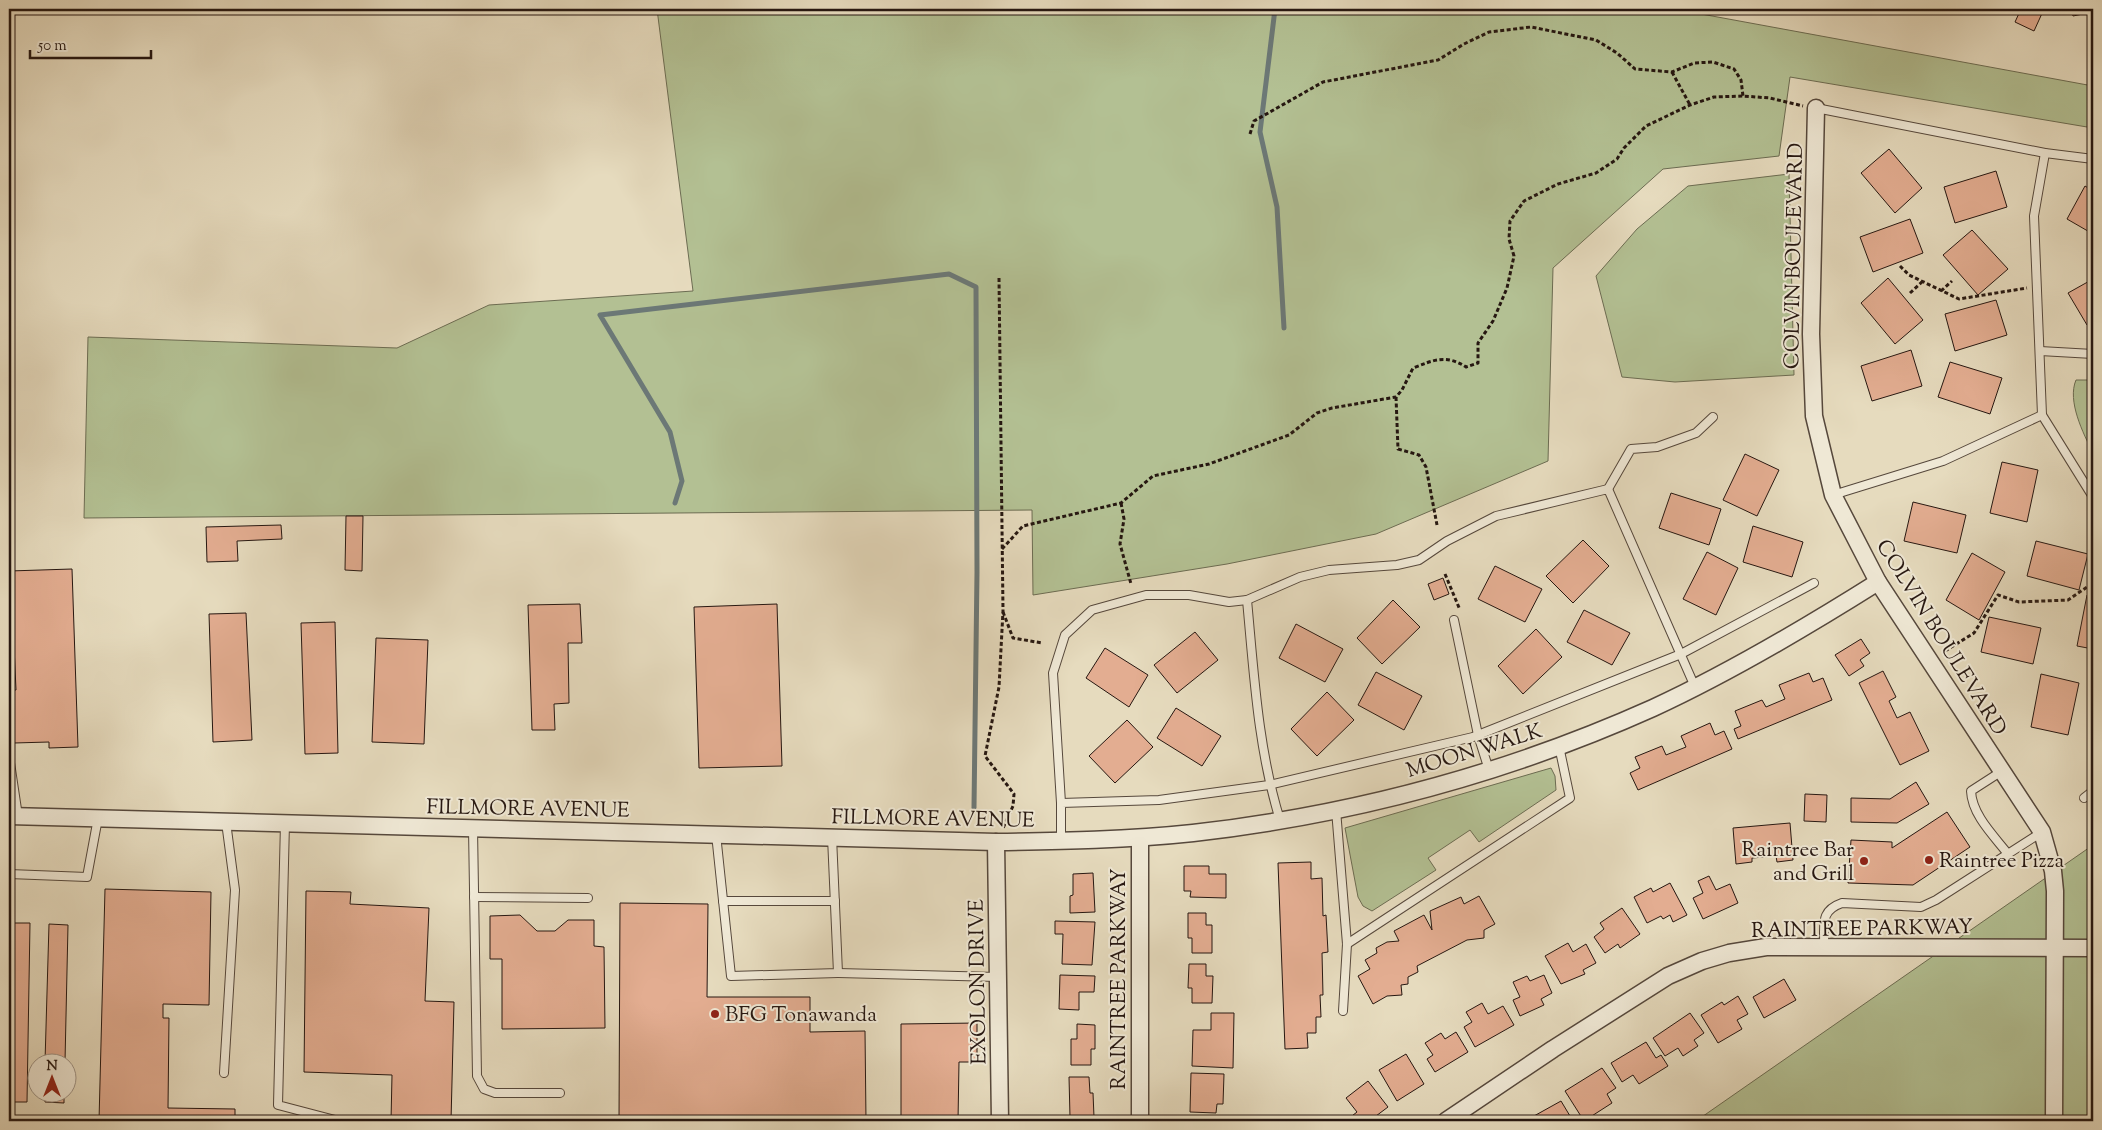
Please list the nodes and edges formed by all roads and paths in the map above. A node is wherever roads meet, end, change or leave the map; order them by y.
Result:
1 (1672, 72) junction
2 (1743, 96) junction
3 (1690, 105) junction
4 (1816, 108) junction
5 (1250, 134) dead end
6 (2045, 153) junction
7 (2093, 159) edge
8 (1900, 266) dead end
9 (999, 278) dead end
10 (1952, 281) dead end
11 (1922, 282) junction
12 (2037, 288) junction
13 (1941, 291) junction
14 (1910, 293) dead end
15 (2040, 352) junction
16 (2093, 354) edge
17 (1396, 397) junction
18 (2042, 415) junction
19 (1713, 418) dead end
20 (1608, 489) junction
21 (1833, 495) junction
22 (2093, 497) edge
23 (1121, 503) junction
24 (1436, 525) dead end
25 (1002, 549) junction
26 (1445, 574) dead end
27 (1878, 582) junction
28 (1814, 583) dead end
29 (2093, 583) edge
30 (1131, 584) dead end
31 (1246, 600) junction
32 (1003, 611) junction
33 (1454, 620) joint
34 (1042, 642) dead end
35 (1945, 651) dead end
36 (1681, 654) junction
37 (1695, 688) junction
38 (1478, 735) junction
39 (1559, 746) junction
40 (9, 756) edge
41 (1489, 770) junction
42 (2002, 771) junction
43 (1269, 785) junction
44 (2093, 791) edge
45 (2084, 798) dead end
46 (1061, 803) junction
47 (1336, 810) junction
48 (13, 816) edge
49 (98, 818) junction
50 (1280, 820) junction
51 (226, 822) junction
52 (285, 823) junction
53 (473, 828) junction
54 (2042, 832) junction
55 (716, 834) junction
56 (832, 837) junction
57 (1140, 838) junction
58 (1053, 841) junction
59 (996, 842) junction
60 (2008, 854) junction
61 (9, 874) edge
62 (474, 897) junction
63 (588, 898) dead end
64 (723, 901) junction
65 (835, 901) junction
66 (1347, 944) junction
67 (1824, 947) junction
68 (2056, 948) junction
69 (2093, 948) edge
70 (838, 973) junction
71 (998, 977) junction
72 (1343, 1011) dead end
73 (224, 1073) dead end
74 (560, 1093) dead end
75 (338, 1121) edge
76 (1000, 1121) edge
77 (1140, 1121) edge
78 (1446, 1121) edge
79 (2054, 1121) edge

1 - 2 path
1 - 3 path
1 - 5 path
2 - 3 path
2 - 4 path
3 - 17 path
4 - 6 lane
4 - 21 street, COLVIN BOULEVARD
6 - 7 lane
6 - 12 lane
8 - 11 path
9 - 25 path
10 - 13 path
11 - 13 path
11 - 14 path
12 - 13 path
12 - 15 lane
15 - 16 lane
15 - 18 lane
17 - 23 path
17 - 24 path
18 - 21 lane
18 - 22 lane
19 - 20 lane
20 - 31 lane
20 - 36 lane
21 - 27 street, COLVIN BOULEVARD
23 - 25 path
23 - 30 path
25 - 32 path
26 - 33 path
27 - 37 street, MOON WALK
27 - 42 street, COLVIN BOULEVARD
28 - 36 lane
29 - 35 path
31 - 43 lane
31 - 46 lane
32 - 34 path
32 - 59 path
33 - 38 lane
36 - 37 lane
36 - 38 lane
37 - 39 street, MOON WALK
38 - 41 lane
38 - 43 lane
39 - 41 street, MOON WALK
39 - 66 lane
40 - 48 lane
41 - 47 street, MOON WALK
42 - 54 street, COLVIN BOULEVARD
42 - 60 lane
43 - 46 lane
43 - 50 lane
44 - 45 lane
46 - 58 lane
47 - 50 street, MOON WALK
47 - 66 lane
48 - 49 street, FILLMORE AVENUE
49 - 51 street, FILLMORE AVENUE
49 - 61 lane
50 - 57 street, MOON WALK
51 - 52 street, FILLMORE AVENUE
51 - 73 lane
52 - 53 street, FILLMORE AVENUE
52 - 75 lane
53 - 55 street, FILLMORE AVENUE
53 - 62 lane
54 - 60 lane
54 - 68 street, COLVIN BOULEVARD
55 - 56 street, FILLMORE AVENUE
55 - 64 lane
56 - 59 street, FILLMORE AVENUE
56 - 65 lane
57 - 58 street, MOON WALK
57 - 77 street, RAINTREE PARKWAY
58 - 59 street, FILLMORE AVENUE
59 - 71 street, EXOLON DRIVE
60 - 67 lane
62 - 63 lane
62 - 74 lane
64 - 65 lane
64 - 70 lane
65 - 70 lane
66 - 72 lane
67 - 68 street, RAINTREE PARKWAY
67 - 78 street, RAINTREE PARKWAY
68 - 69 street, RAINTREE PARKWAY
68 - 79 street, COLVIN BOULEVARD
70 - 71 lane
71 - 76 street, EXOLON DRIVE

